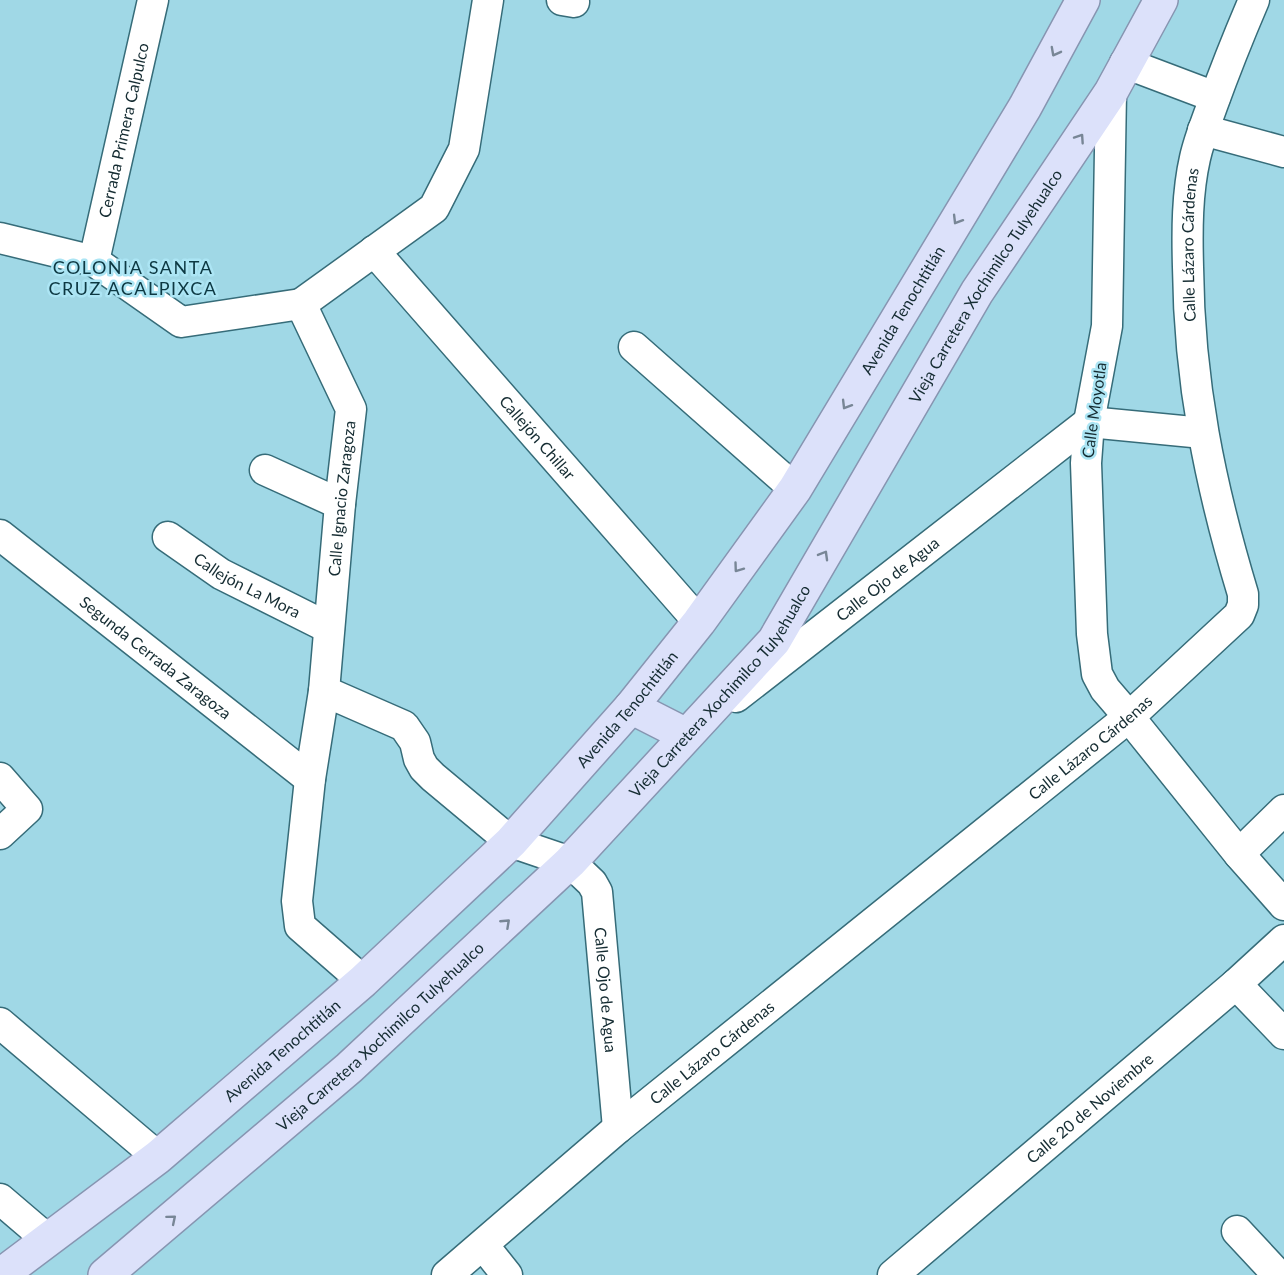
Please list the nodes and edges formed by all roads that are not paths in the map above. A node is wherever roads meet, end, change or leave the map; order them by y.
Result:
1 (153, 0) edge
2 (488, 0) edge
3 (1083, 0) edge
4 (1161, 0) edge
5 (1254, 0) edge
6 (1125, 63) junction
7 (1111, 92) junction
8 (1215, 97) junction
9 (1203, 130) junction
10 (1284, 152) edge
11 (0, 237) edge
12 (374, 251) junction
13 (94, 261) junction
14 (301, 304) junction
15 (634, 347) dead end
16 (1089, 422) junction
17 (1203, 433) junction
18 (265, 470) dead end
19 (795, 489) junction
20 (340, 504) junction
21 (0, 535) edge
22 (168, 537) dead end
23 (699, 622) junction
24 (329, 628) junction
25 (324, 691) junction
26 (631, 707) junction
27 (1129, 717) junction
28 (686, 735) junction
29 (0, 778) edge
30 (310, 779) junction
31 (1284, 810) edge
32 (0, 834) edge
33 (511, 842) junction
34 (1239, 854) junction
35 (570, 862) junction
36 (1284, 905) edge
37 (1284, 940) edge
38 (363, 981) junction
39 (1236, 984) junction
40 (0, 1023) edge
41 (1284, 1034) edge
42 (618, 1128) junction
43 (158, 1157) junction
44 (0, 1199) edge
45 (1237, 1231) dead end
46 (48, 1240) junction
47 (483, 1245) junction
48 (116, 1266) edge
49 (1, 1275) edge
50 (447, 1275) edge
51 (507, 1275) edge
52 (893, 1275) edge
53 (1278, 1275) edge

1 - 13 street, Cerrada Primera Calpulco
2 - 12 street
3 -> 19 main road, Avenida Tenochtitlán
4 - 6 main road, Vieja Carretera Xochimilco Tulyehualco
5 - 8 street, Calle Lázaro Cárdenas
6 - 7 main road, Vieja Carretera Xochimilco Tulyehualco
6 - 8 street
7 - 16 street, Calle Moyotla
28 -> 7 main road, Vieja Carretera Xochimilco Tulyehualco
8 - 9 street, Calle Lázaro Cárdenas
9 - 10 street
9 - 17 street, Calle Lázaro Cárdenas
11 - 13 street
12 - 14 street
12 - 23 street, Callejón Chillar
13 - 14 street
14 - 20 street, Calle Ignacio Zaragoza
15 - 19 street
16 - 17 street
16 - 27 street, Calle Moyotla
16 - 28 street, Calle Ojo de Agua
17 - 27 street, Calle Lázaro Cárdenas
18 - 20 street
19 -> 23 main road, Avenida Tenochtitlán
20 - 24 street, Calle Ignacio Zaragoza
21 - 30 street, Segunda Cerrada Zaragoza
22 - 24 street, Callejón La Mora
23 - 26 main road, Avenida Tenochtitlán
24 - 25 street, Calle Ignacio Zaragoza
25 - 30 street, Calle Ignacio Zaragoza
25 - 33 street
26 - 28 main road
26 - 33 main road, Avenida Tenochtitlán
27 - 34 street
27 - 42 street, Calle Lázaro Cárdenas
28 - 35 main road, Vieja Carretera Xochimilco Tulyehualco
29 - 32 street
30 - 38 street, Calle Ignacio Zaragoza
31 - 34 street
33 - 35 street
33 - 38 main road, Avenida Tenochtitlán
34 - 36 street
35 - 42 street, Calle Ojo de Agua
48 -> 35 main road, Vieja Carretera Xochimilco Tulyehualco
37 - 39 street, Calle 20 de Noviembre
38 - 43 main road, Avenida Tenochtitlán
39 - 41 street
39 - 52 street, Calle 20 de Noviembre
40 - 43 street
42 - 47 street, Calle Lázaro Cárdenas
43 - 46 main road, Avenida Tenochtitlán
44 - 46 street
45 - 53 street
46 - 49 main road, Avenida Tenochtitlán
47 - 50 street, Calle Lázaro Cárdenas
47 - 51 street

